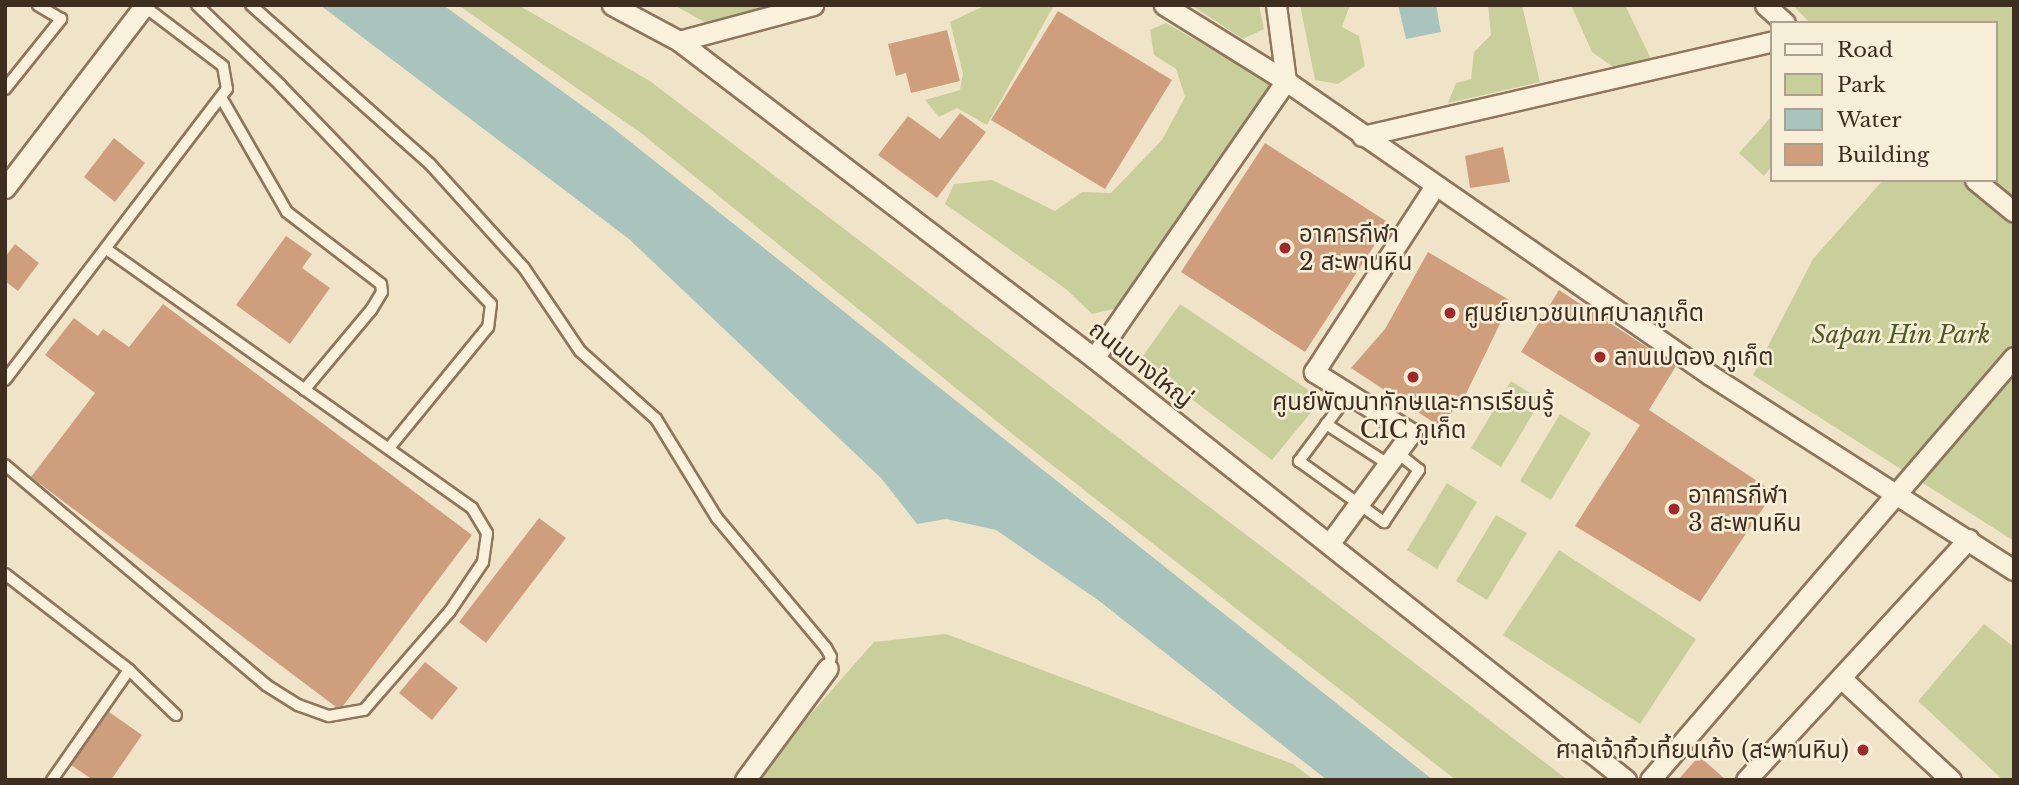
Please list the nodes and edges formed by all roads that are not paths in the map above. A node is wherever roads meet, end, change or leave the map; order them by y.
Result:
1 (38, 5) edge
2 (197, 5) edge
3 (251, 5) edge
4 (612, 5) edge
5 (813, 5) edge
6 (1164, 5) edge
7 (1276, 5) edge
8 (1765, 5) edge
9 (145, 6) edge
10 (1783, 21) edge
11 (679, 41) junction
12 (1770, 41) edge
13 (1286, 81) junction
14 (5, 89) edge
15 (222, 99) junction
16 (1362, 136) junction
17 (1977, 182) edge
18 (1434, 186) junction
19 (5, 188) edge
20 (2014, 212) edge
21 (106, 249) junction
22 (2014, 357) edge
23 (1094, 358) junction
24 (5, 380) edge
25 (304, 390) junction
26 (1349, 394) junction
27 (1326, 424) junction
28 (389, 449) junction
29 (1393, 458) junction
30 (5, 465) edge
31 (1900, 494) junction
32 (1358, 505) junction
33 (1968, 540) junction
34 (1329, 544) junction
35 (2014, 570) edge
36 (5, 574) edge
37 (828, 668) joint
38 (130, 670) junction
39 (1840, 678) junction
40 (176, 715) dead end
41 (52, 780) edge
42 (745, 780) edge
43 (1626, 780) edge
44 (1650, 780) edge
45 (1746, 780) edge
46 (1951, 780) edge

1 - 14 lane
2 - 28 lane
3 - 37 lane
4 - 11 street, ถนนบางใหญ่
5 - 11 street
6 - 13 street
7 - 13 street
8 - 10 street
9 - 15 lane
9 - 19 street
11 - 23 street, ถนนบางใหญ่
12 - 16 street
13 - 16 street
13 - 23 street
15 - 21 lane
15 - 25 lane
16 - 18 street
17 - 20 street
18 - 26 street
18 - 31 street
21 - 24 lane
21 - 25 lane
22 - 31 street
23 - 34 street, ถนนบางใหญ่
25 - 28 lane
26 - 27 lane
26 - 29 street
27 - 29 lane
27 - 32 lane
28 - 30 lane
29 - 32 street
29 - 32 lane
31 - 33 street
31 - 44 street
32 - 34 street
33 - 35 street
33 - 39 street
34 - 43 street, ถนนบางใหญ่
36 - 38 lane
37 - 42 street
38 - 40 lane
38 - 41 lane
39 - 45 street
39 - 46 street

